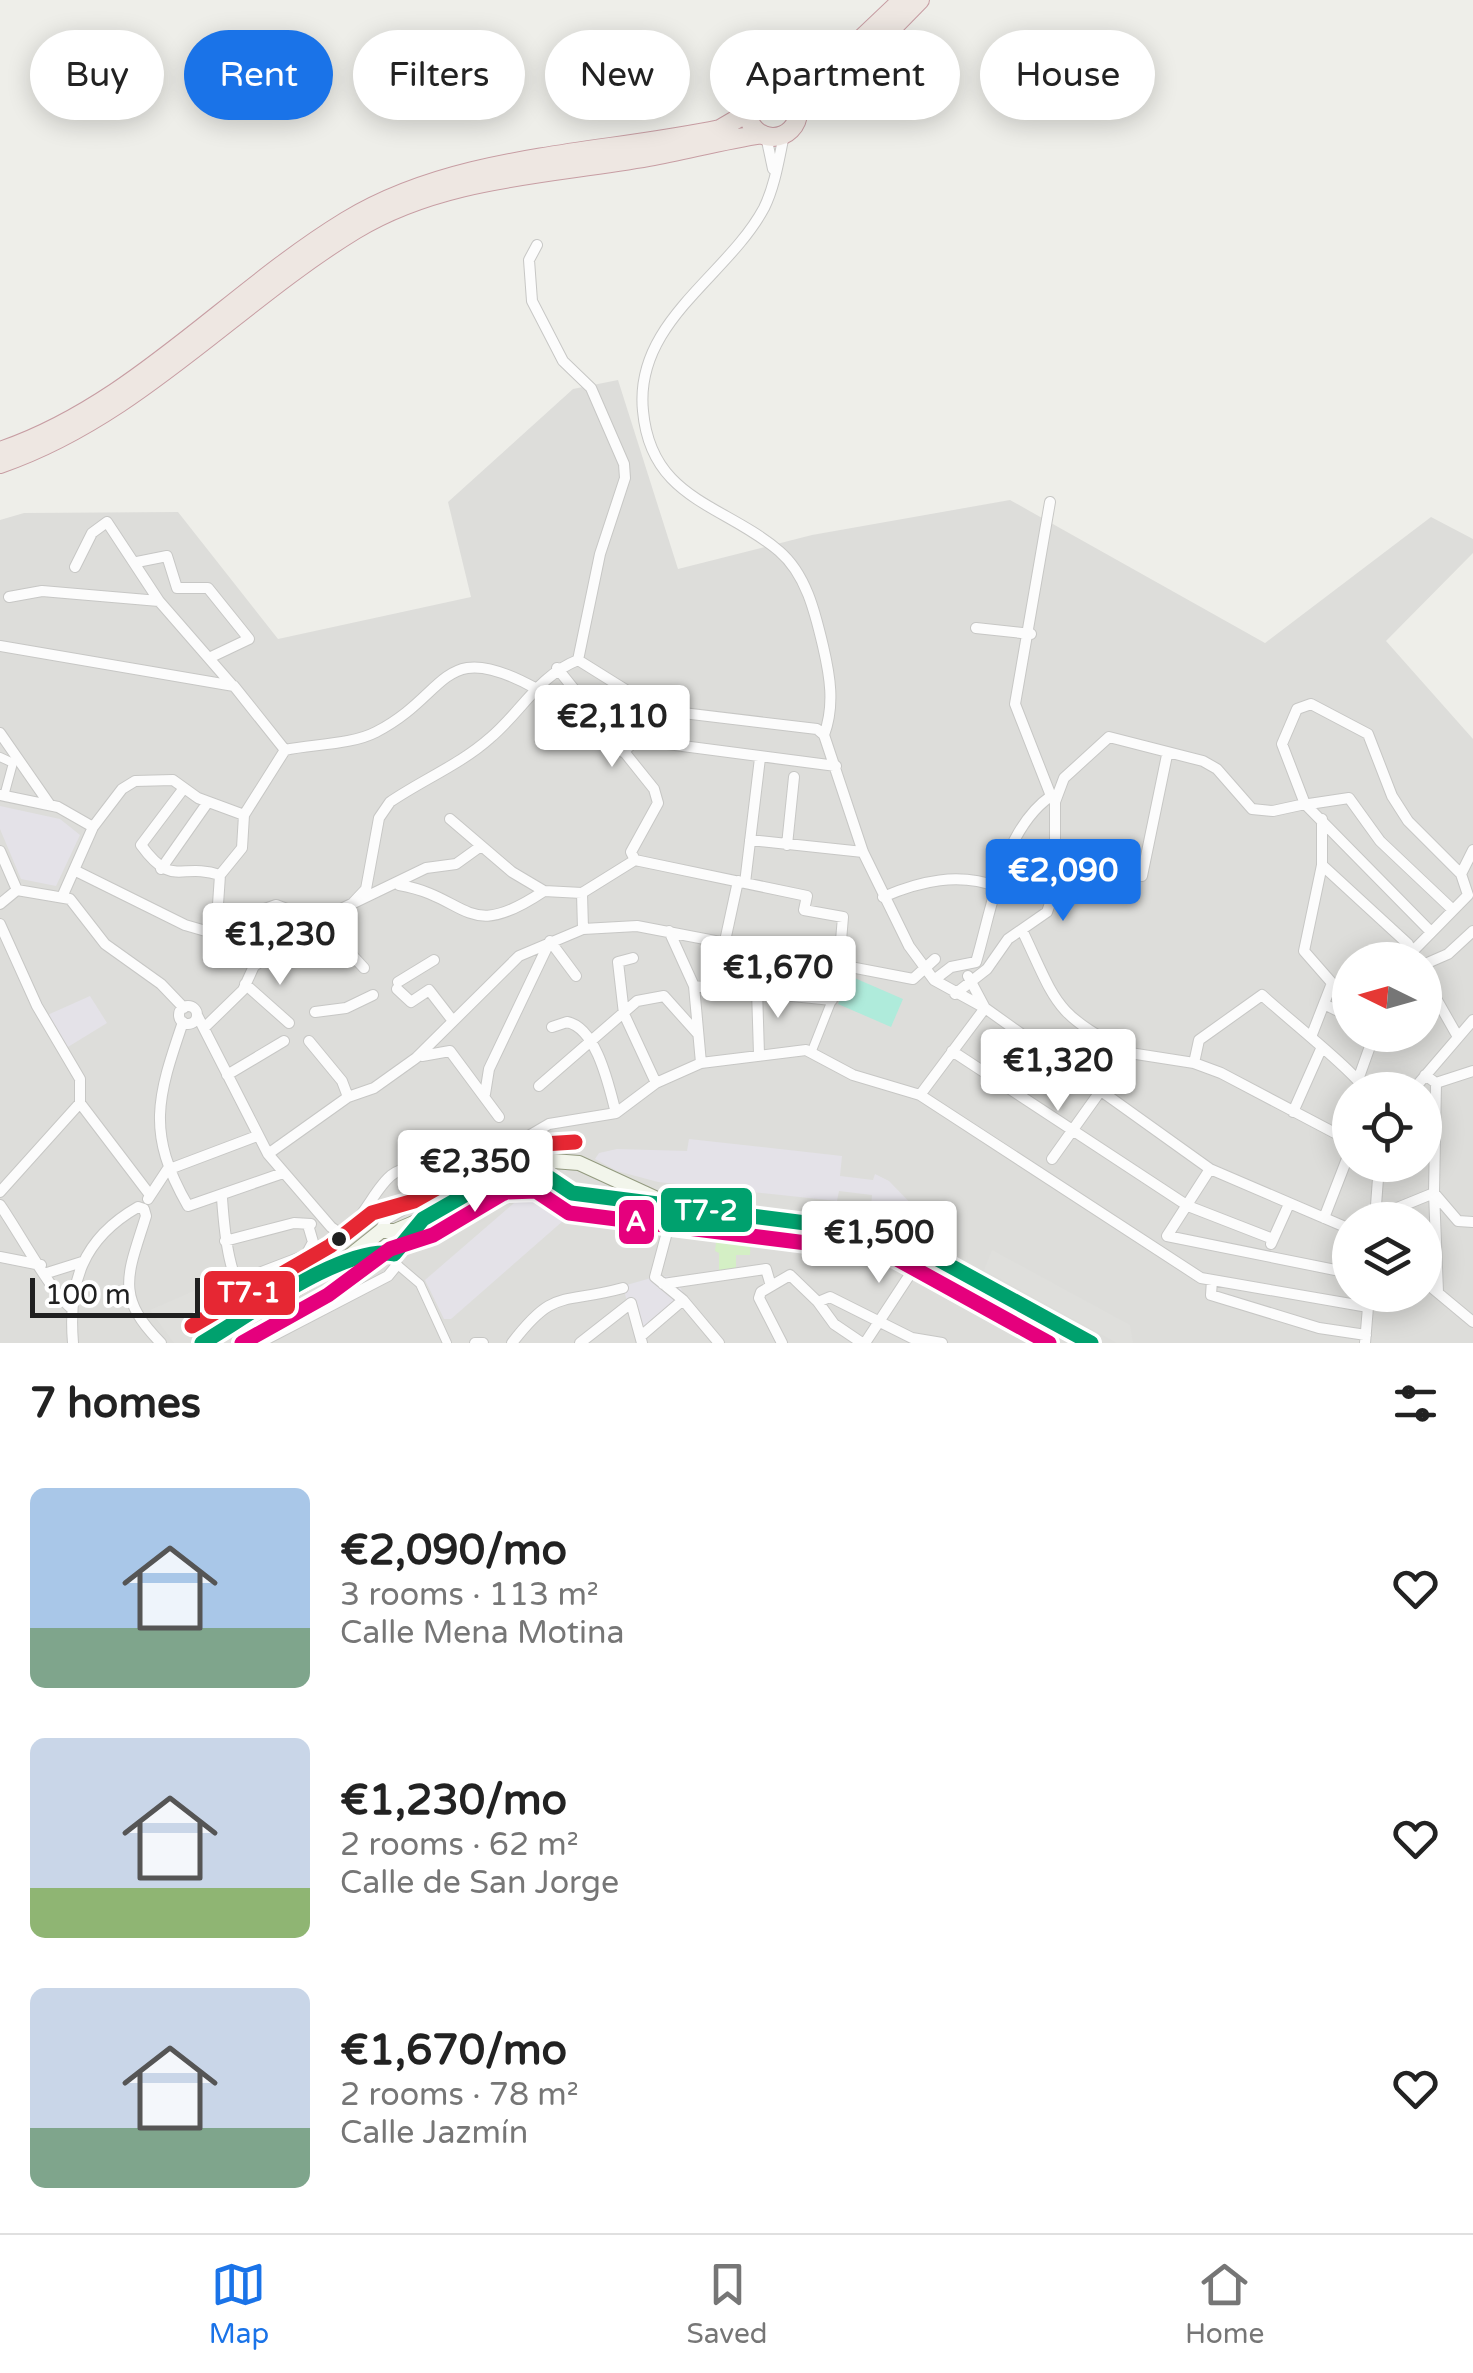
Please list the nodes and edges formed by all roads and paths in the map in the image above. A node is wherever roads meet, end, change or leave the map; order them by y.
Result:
1 (902, 0) edge
2 (920, 0) edge
3 (870, 30) edge
4 (891, 30) edge
5 (735, 120) edge
6 (756, 120) edge
7 (796, 120) edge
8 (771, 135) junction
9 (774, 175) junction
10 (537, 245) dead end
11 (0, 451) edge
12 (0, 464) edge
13 (1050, 502) dead end
14 (138, 562) junction
15 (75, 568) dead end
16 (9, 597) dead end
17 (159, 601) junction
18 (976, 628) dead end
19 (1031, 634) junction
20 (0, 646) edge
21 (209, 658) junction
22 (578, 660) junction
23 (558, 668) junction
24 (234, 686) junction
25 (534, 688) junction
26 (658, 710) junction
27 (0, 733) edge
28 (824, 735) junction
29 (637, 740) junction
30 (285, 750) junction
31 (623, 752) junction
32 (1167, 754) junction
33 (0, 757) edge
34 (760, 758) junction
35 (836, 766) junction
36 (794, 777) dead end
37 (184, 788) junction
38 (2, 795) edge
39 (1053, 799) junction
40 (208, 802) junction
41 (1307, 804) junction
42 (50, 805) junction
43 (244, 816) junction
44 (1322, 818) junction
45 (450, 819) dead end
46 (93, 827) junction
47 (750, 840) junction
48 (787, 845) junction
49 (481, 846) junction
50 (1473, 850) edge
51 (0, 851) edge
52 (862, 852) junction
53 (635, 860) junction
54 (1322, 865) junction
55 (160, 869) junction
56 (74, 870) junction
57 (1461, 874) junction
58 (220, 875) junction
59 (1142, 876) dead end
60 (741, 882) junction
61 (399, 885) junction
62 (998, 886) junction
63 (17, 890) junction
64 (544, 891) junction
65 (582, 893) junction
66 (62, 897) junction
67 (883, 898) junction
68 (1471, 898) edge
69 (0, 904) edge
70 (344, 909) junction
71 (1454, 910) junction
72 (303, 916) junction
73 (0, 924) edge
74 (584, 929) junction
75 (218, 930) junction
76 (1022, 930) junction
77 (1473, 930) edge
78 (669, 931) junction
79 (1431, 932) junction
80 (725, 941) junction
81 (550, 942) junction
82 (1400, 942) edge
83 (1424, 942) edge
84 (909, 946) junction
85 (1442, 957) edge
86 (633, 958) dead end
87 (935, 959) junction
88 (434, 960) dead end
89 (838, 964) junction
90 (254, 966) junction
91 (951, 967) junction
92 (364, 968) dead end
93 (923, 969) junction
94 (576, 976) dead end
95 (972, 978) junction
96 (934, 980) junction
97 (245, 984) junction
98 (694, 986) junction
99 (758, 990) junction
100 (954, 994) junction
101 (373, 995) dead end
102 (832, 1000) joint
103 (1324, 1004) junction
104 (184, 1008) junction
105 (984, 1008) junction
106 (1332, 1008) edge
107 (1442, 1009) edge
108 (315, 1012) dead end
109 (624, 1014) junction
110 (197, 1015) junction
111 (1473, 1020) edge
112 (454, 1021) junction
113 (183, 1022) junction
114 (289, 1022) dead end
115 (552, 1026) dead end
116 (204, 1028) junction
117 (698, 1034) junction
118 (1458, 1037) junction
119 (1311, 1038) junction
120 (284, 1041) dead end
121 (309, 1041) dead end
122 (591, 1045) junction
123 (1321, 1048) junction
124 (952, 1051) junction
125 (811, 1053) junction
126 (1130, 1053) junction
127 (759, 1054) junction
128 (416, 1058) junction
129 (701, 1063) junction
130 (1194, 1063) junction
131 (1352, 1072) edge
132 (1427, 1072) edge
133 (227, 1074) junction
134 (1470, 1075) edge
135 (656, 1082) junction
136 (1442, 1082) edge
137 (539, 1086) dead end
138 (1098, 1092) junction
139 (485, 1094) junction
140 (920, 1095) junction
141 (348, 1097) junction
142 (80, 1103) junction
143 (616, 1112) junction
144 (1293, 1112) junction
145 (499, 1117) dead end
146 (1070, 1132) junction
147 (1332, 1132) edge
148 (256, 1136) junction
149 (268, 1154) junction
150 (1052, 1159) dead end
151 (569, 1163) junction
152 (586, 1168) junction
153 (1210, 1169) junction
154 (167, 1170) junction
155 (504, 1172) junction
156 (282, 1173) junction
157 (558, 1181) junction
158 (1338, 1182) edge
159 (1434, 1182) edge
160 (432, 1189) junction
161 (0, 1192) edge
162 (1434, 1194) junction
163 (150, 1195) junction
164 (222, 1198) junction
165 (1415, 1202) edge
166 (1434, 1202) edge
167 (571, 1203) junction
168 (0, 1204) edge
169 (1288, 1204) junction
170 (674, 1206) junction
171 (1188, 1206) junction
172 (138, 1210) junction
173 (1324, 1218) junction
174 (321, 1219) junction
175 (1332, 1221) edge
176 (1473, 1222) edge
177 (308, 1225) junction
178 (1273, 1239) junction
179 (388, 1240) junction
180 (225, 1241) junction
181 (926, 1250) junction
182 (1268, 1255) junction
183 (0, 1258) edge
184 (82, 1262) junction
185 (44, 1269) junction
186 (1332, 1269) edge
187 (659, 1280) junction
188 (1212, 1280) junction
189 (233, 1282) junction
190 (771, 1286) junction
191 (623, 1288) dead end
192 (1332, 1296) edge
193 (1442, 1296) edge
194 (683, 1300) junction
195 (818, 1302) junction
196 (70, 1308) junction
197 (1367, 1312) edge
198 (251, 1313) junction
199 (880, 1322) junction
200 (1471, 1322) edge
201 (1365, 1339) edge
202 (641, 1340) edge
203 (206, 1342) edge
204 (779, 1342) edge
205 (73, 1343) edge
206 (161, 1343) edge
207 (258, 1343) edge
208 (447, 1343) edge
209 (475, 1343) edge
210 (483, 1343) edge
211 (512, 1343) edge
212 (580, 1343) edge
213 (719, 1343) edge
214 (864, 1343) edge
215 (942, 1343) edge
216 (1091, 1343) edge

1 - 3 highway
2 - 4 highway
5 - 11 highway
6 - 8 highway
7 - 8 highway
8 - 9 street
8 - 9 street
8 - 12 highway
9 - 28 street
10 - 22 street
13 - 19 street
14 - 15 street
14 - 17 street
14 - 21 street
16 - 17 street
17 - 21 street
18 - 19 street
19 - 39 street
20 - 24 street
21 - 24 street
22 - 23 street
22 - 26 street
23 - 25 street
23 - 31 street
24 - 30 street
25 - 30 street
25 - 70 street
26 - 28 street
26 - 29 street
27 - 42 street
28 - 35 street
29 - 31 street
29 - 34 street
30 - 43 street
31 - 53 street
32 - 39 street
32 - 41 street
32 - 59 street
33 - 38 street
34 - 35 street
34 - 47 street
35 - 52 street
36 - 48 street
37 - 40 street
37 - 46 street
37 - 55 street
38 - 42 street
39 - 62 street
39 - 76 street
40 - 43 street
40 - 55 street
41 - 44 street
41 - 57 street
41 - 71 street
42 - 46 street
43 - 58 street
44 - 54 street
44 - 79 street
45 - 49 street
46 - 56 street
47 - 48 street
47 - 60 street
48 - 52 street
49 - 61 street
49 - 64 street
50 - 57 street
51 - 63 street
52 - 67 street
53 - 60 street
53 - 65 street
54 - 82 street
54 - 103 street
55 - 58 street
56 - 66 street
56 - 75 street
57 - 68 street
58 - 75 street
60 - 80 street
60 - 89 street
61 - 64 street
61 - 70 street
62 - 67 street
62 - 91 street
63 - 66 street
63 - 69 street
64 - 65 street
65 - 74 street
66 - 104 street
67 - 84 street
68 - 71 street
70 - 72 street
70 - 92 street
71 - 79 street
72 - 75 street
72 - 90 street
73 - 142 street
74 - 78 street
74 - 81 street
75 - 90 street
76 - 95 street
76 - 126 street
77 - 85 street
78 - 80 street
78 - 98 street
79 - 83 street
80 - 89 street
81 - 94 street
81 - 112 street
81 - 139 street
84 - 87 street
84 - 93 street
86 - 109 street
87 - 91 street
87 - 93 street
88 - 112 street
89 - 93 street
90 - 97 street
91 - 95 street
91 - 96 street
93 - 96 street
95 - 100 street
95 - 105 street
96 - 100 street
97 - 114 street
97 - 116 street
98 - 99 street
98 - 117 street
99 - 102 street
99 - 127 street
100 - 105 street
101 - 108 street
102 - 125 street
103 - 106 street
103 - 119 street
104 - 110 street
104 - 113 street
105 - 124 street
105 - 138 street
107 - 118 street
109 - 117 street
109 - 122 street
109 - 135 street
110 - 113 street
110 - 116 street
111 - 118 street
112 - 128 street
113 - 154 street
115 - 122 street
116 - 133 street
117 - 129 street
118 - 132 street
119 - 123 street
119 - 130 street
120 - 133 street
121 - 141 street
122 - 137 street
122 - 143 street
123 - 131 street
123 - 144 street
124 - 140 street
124 - 146 street
125 - 127 street
125 - 140 street
126 - 130 street
126 - 138 street
127 - 129 street
128 - 139 street
128 - 141 street
129 - 135 street
130 - 144 street
133 - 148 street
134 - 136 street
135 - 143 street
138 - 146 street
138 - 153 street
139 - 145 street
140 - 188 street
141 - 149 street
142 - 161 street
142 - 163 street
143 - 160 street
144 - 147 street
146 - 150 street
146 - 171 street
148 - 149 street
148 - 154 street
149 - 156 street
151 - 152 main road
151 - 155 main road
151 - 157 main road
152 - 167 main road
152 - 170 main road
153 - 169 street
153 - 171 street
154 - 163 street
154 - 164 street
155 - 157 main road
155 - 179 main road
156 - 164 street
156 - 174 street
157 - 167 main road
158 - 173 street
159 - 162 street
160 - 174 street
160 - 179 street
162 - 165 street
162 - 166 street
162 - 176 street
163 - 172 street
164 - 180 street
167 - 170 main road
168 - 185 street
169 - 173 street
169 - 178 street
170 - 181 main road
170 - 187 street
171 - 178 street
171 - 182 street
172 - 184 street
172 - 206 street
173 - 175 street
174 - 177 street
177 - 180 street
177 - 189 street
178 - 182 street
179 - 198 main road
179 - 207 street
179 - 208 street
180 - 189 street
181 - 199 street
181 - 216 main road
182 - 186 street
183 - 185 street
184 - 185 street
184 - 196 street
185 - 196 street
187 - 190 street
187 - 194 street
188 - 192 street
188 - 201 street
189 - 198 street
190 - 195 street
190 - 204 street
191 - 211 street
193 - 200 street
194 - 202 street
194 - 213 street
195 - 199 street
195 - 214 street
196 - 205 street
197 - 201 street
198 - 203 main road
199 - 214 street
199 - 215 street
202 - 212 street
209 - 210 street

